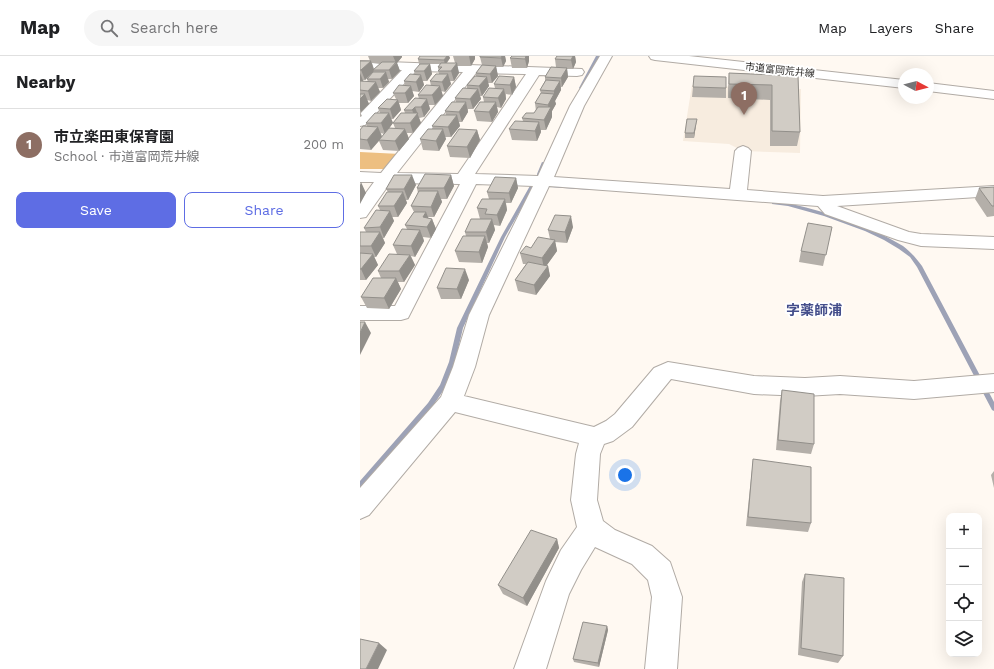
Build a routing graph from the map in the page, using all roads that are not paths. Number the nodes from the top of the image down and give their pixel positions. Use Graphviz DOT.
graph roads {
  1 [pos="606,56"];
  2 [pos="655,56"];
  3 [pos="360,65"];
  4 [pos="412,67"];
  5 [pos="472,69"];
  6 [pos="535,71"];
  7 [pos="577,72"];
  8 [pos="898,83"];
  9 [pos="934,88"];
  10 [pos="994,94"];
  11 [pos="360,122"];
  12 [pos="744,151"];
  13 [pos="360,177"];
  14 [pos="385,178"];
  15 [pos="467,178"];
  16 [pos="543,181"];
  17 [pos="994,191"];
  18 [pos="738,194"];
  19 [pos="823,201"];
  20 [pos="360,213"];
  21 [pos="994,243"];
  22 [pos="360,313"];
  23 [pos="985,384"];
  24 [pos="450,402"];
  25 [pos="594,437"];
  26 [pos="360,507"];
  27 [pos="591,529"];
  28 [pos="530,669"];
  29 [pos="660,669"];
  1 -- 16 [label="street"];
  2 -- 8 [label="street, 市道富岡荒井線"];
  3 -- 4 [label="street"];
  4 -- 5 [label="street"];
  4 -- 11 [label="street"];
  5 -- 6 [label="street"];
  5 -- 14 [label="street"];
  6 -- 7 [label="street"];
  6 -- 15 [label="street"];
  9 -- 10 [label="street"];
  12 -- 18 [label="street"];
  13 -- 14 [label="street"];
  14 -- 15 [label="street"];
  14 -- 20 [label="street"];
  15 -- 16 [label="street"];
  15 -- 22 [label="street"];
  16 -- 18 [label="street"];
  16 -- 24 [label="street"];
  17 -- 19 [label="street"];
  18 -- 19 [label="street"];
  19 -- 21 [label="street"];
  23 -- 25 [label="street"];
  24 -- 25 [label="street"];
  24 -- 26 [label="street"];
  25 -- 27 [label="street"];
  27 -- 28 [label="street"];
  27 -- 29 [label="street"];
}
